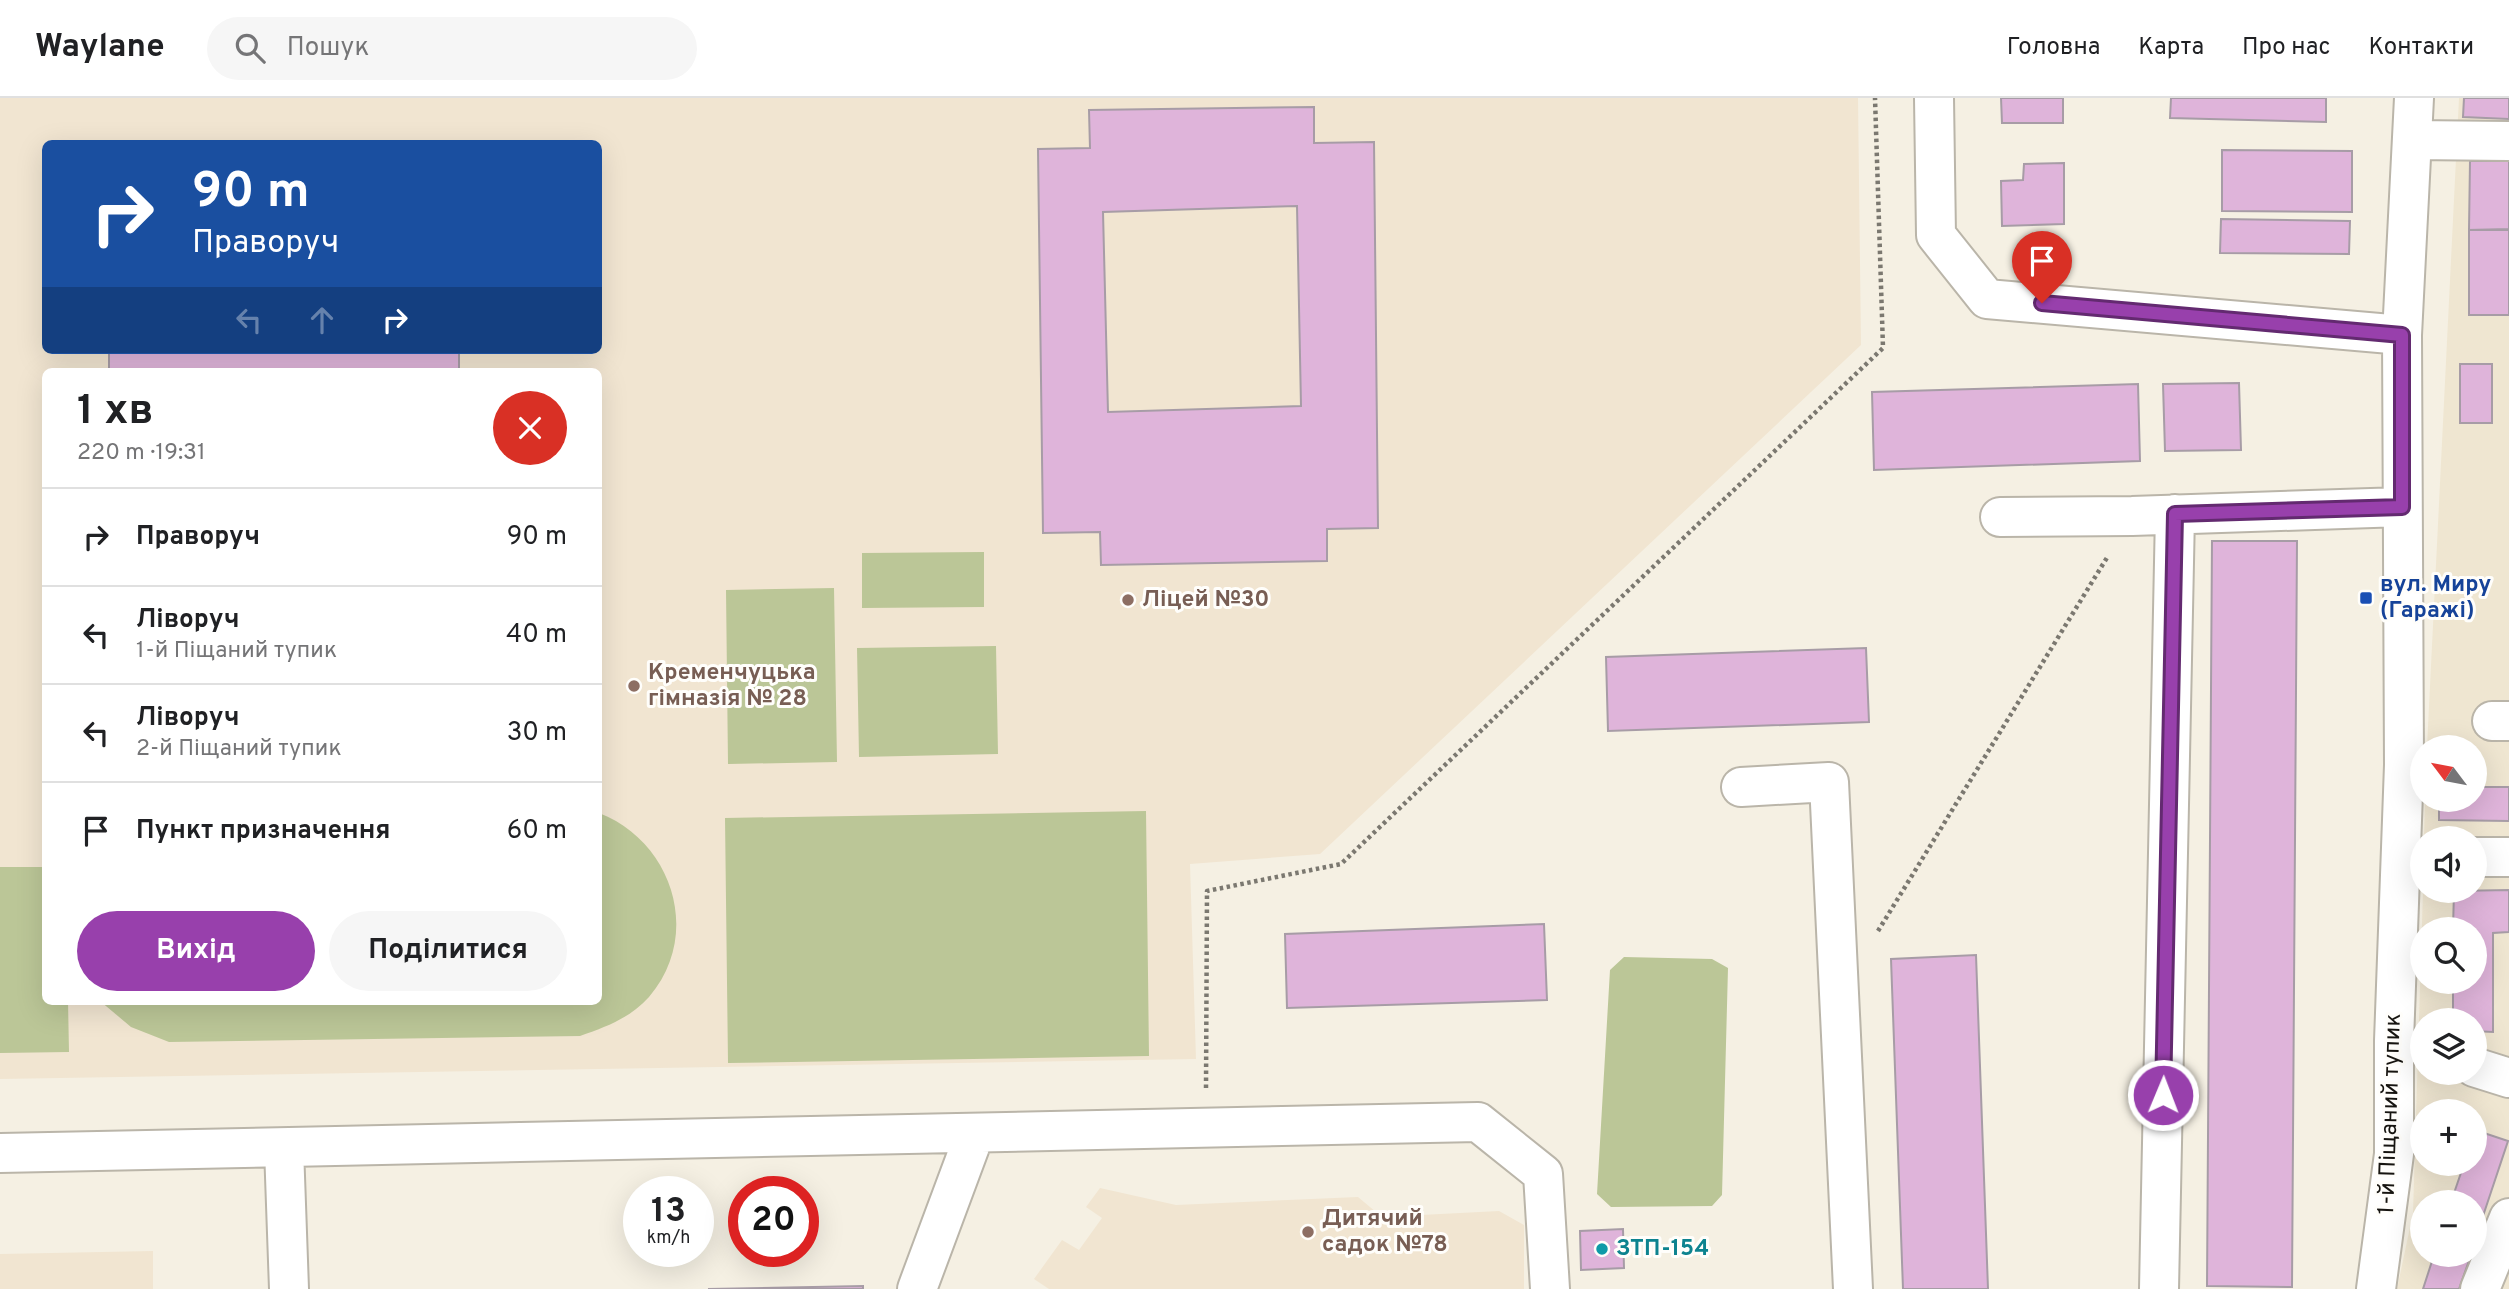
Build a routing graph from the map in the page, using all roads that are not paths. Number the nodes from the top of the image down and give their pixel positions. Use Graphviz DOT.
graph roads {
  1 [pos="1934,98"];
  2 [pos="2414,98"];
  3 [pos="2413,140"];
  4 [pos="2509,141"];
  5 [pos="2402,335"];
  6 [pos="2402,507"];
  7 [pos="2175,514"];
  8 [pos="2000,517"];
  9 [pos="1741,787"];
  10 [pos="2410,845"];
  11 [pos="2487,857"];
  12 [pos="2509,857"];
  13 [pos="2410,903"];
  14 [pos="2408,1045"];
  15 [pos="2487,1071"];
  16 [pos="2509,1078"];
  17 [pos="975,1133"];
  18 [pos="284,1148"];
  19 [pos="0,1153"];
  20 [pos="2509,1218"];
  21 [pos="289,1289"];
  22 [pos="917,1289"];
  23 [pos="1550,1289"];
  24 [pos="1853,1289"];
  25 [pos="2160,1289"];
  26 [pos="2376,1289"];
  27 [pos="2480,1289"];
  1 -- 5 [label="street"];
  2 -- 3 [label="street, 1-й Піщаний тупик"];
  3 -- 4 [label="street"];
  3 -- 5 [label="street, 1-й Піщаний тупик"];
  5 -- 6 [label="street, 1-й Піщаний тупик"];
  6 -- 7 [label="street"];
  6 -- 10 [label="street, 1-й Піщаний тупик"];
  7 -- 8 [label="street"];
  7 -- 25 [label="street"];
  9 -- 24 [label="street"];
  11 -- 12 [label="street"];
  13 -- 14 [label="street, 1-й Піщаний тупик"];
  14 -- 26 [label="street, 1-й Піщаний тупик"];
  15 -- 16 [label="street"];
  17 -- 18 [label="street"];
  17 -- 22 [label="street"];
  17 -- 23 [label="street"];
  18 -- 19 [label="street"];
  18 -- 21 [label="street"];
  20 -- 27 [label="street"];
}
